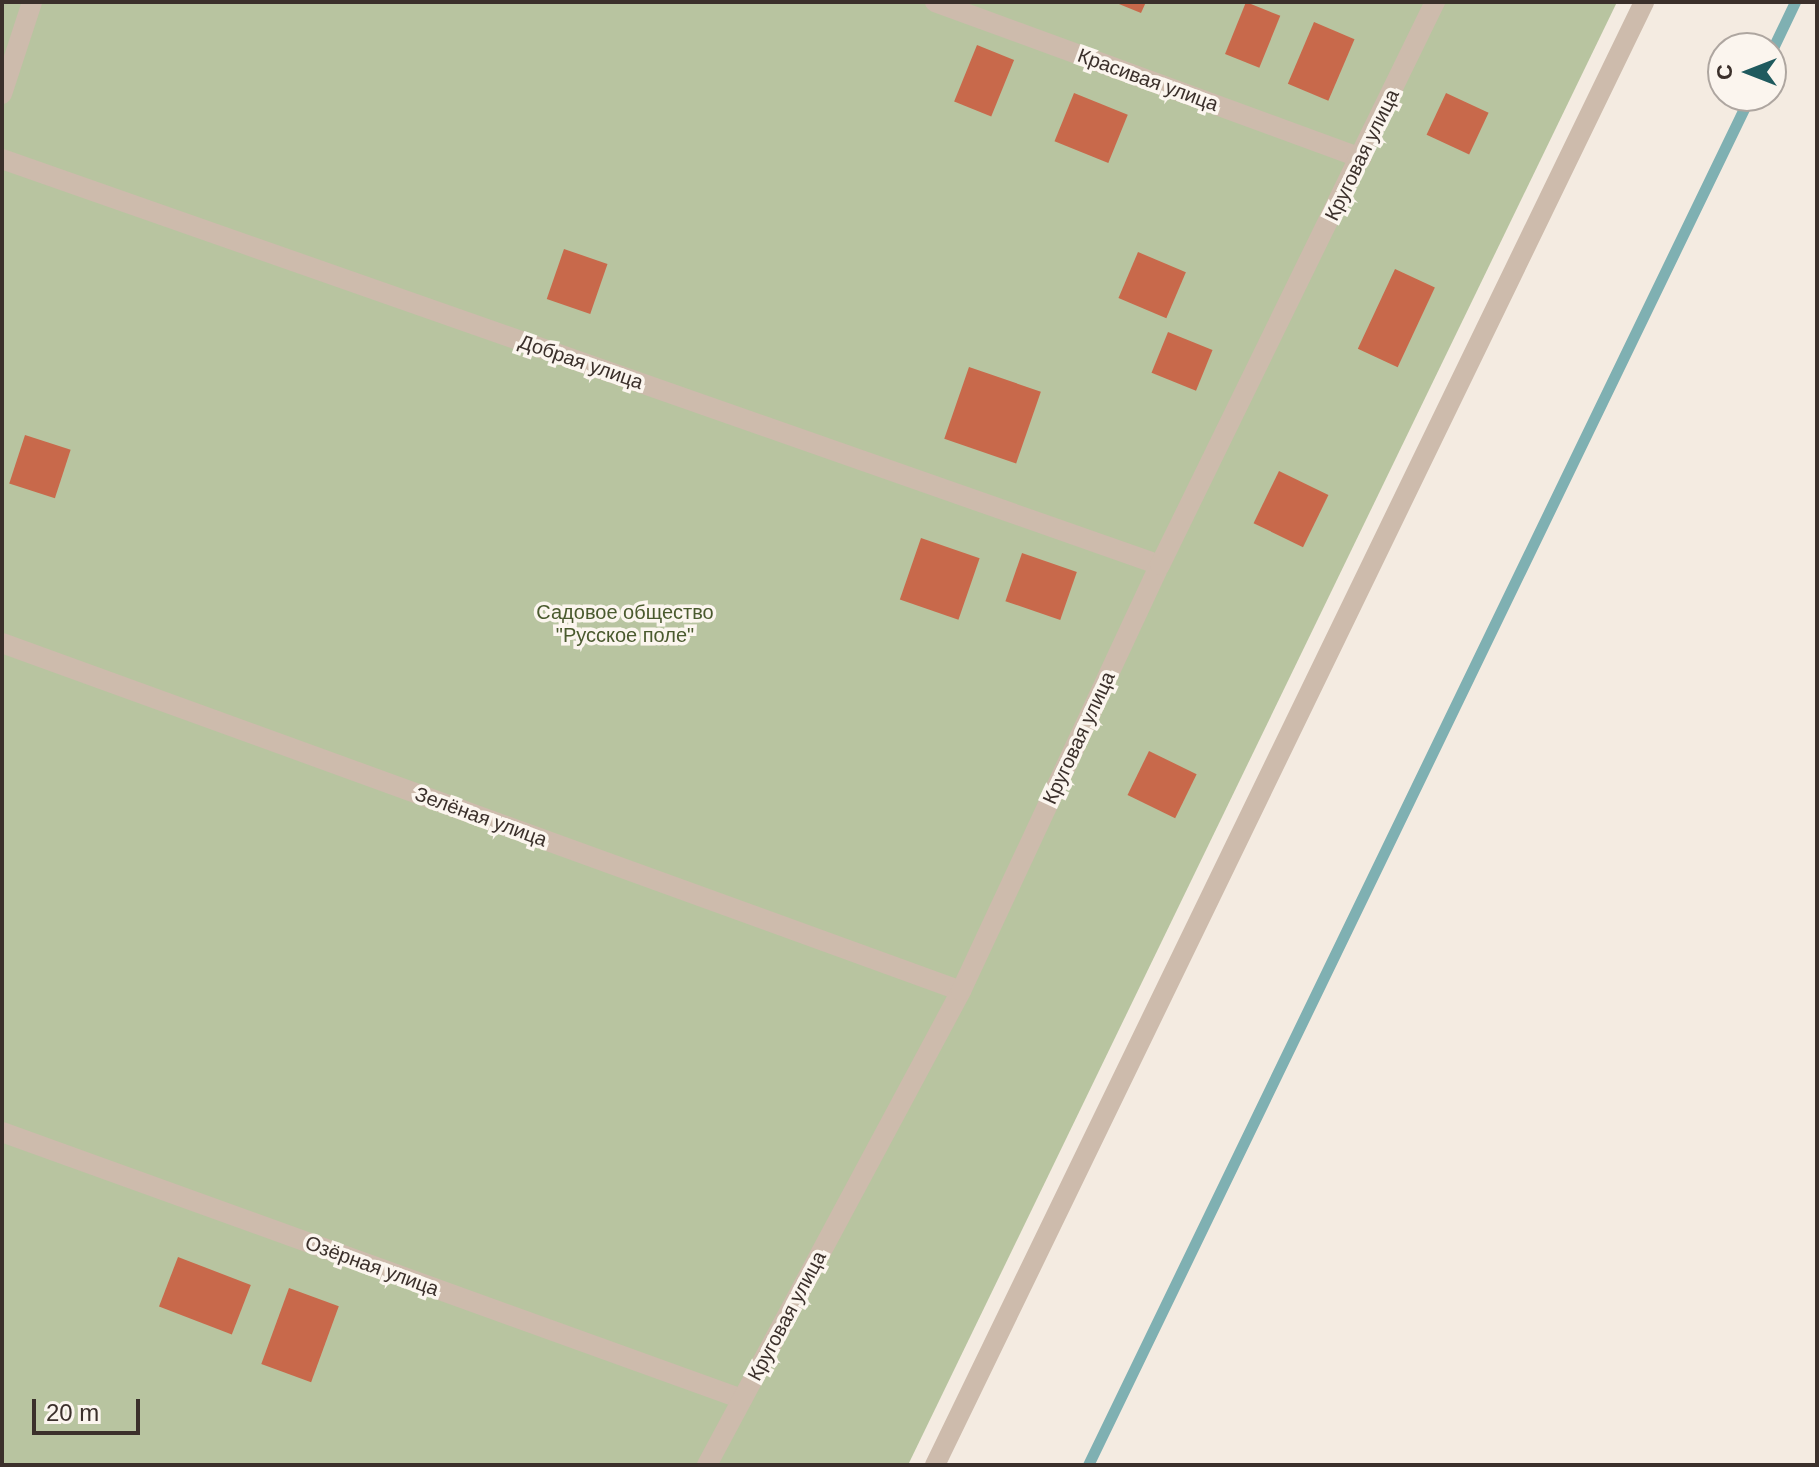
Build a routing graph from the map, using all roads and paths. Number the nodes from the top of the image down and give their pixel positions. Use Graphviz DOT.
graph roads {
  1 [pos="32,2"];
  2 [pos="935,2"];
  3 [pos="1435,2"];
  4 [pos="1644,2"];
  5 [pos="2,94"];
  6 [pos="1361,158"];
  7 [pos="2,159"];
  8 [pos="1160,565"];
  9 [pos="2,643"];
  10 [pos="961,991"];
  11 [pos="2,1132"];
  12 [pos="742,1399"];
  13 [pos="707,1465"];
  14 [pos="935,1465"];
  1 -- 5 [label="street"];
  2 -- 6 [label="street, Красивая улица"];
  3 -- 6 [label="street, Круговая улица"];
  4 -- 14 [label="street"];
  6 -- 8 [label="street, Круговая улица"];
  7 -- 8 [label="street, Добрая улица"];
  8 -- 10 [label="street, Круговая улица"];
  9 -- 10 [label="street, Зелёная улица"];
  10 -- 12 [label="street, Круговая улица"];
  11 -- 12 [label="street, Озёрная улица"];
  12 -- 13 [label="street, Круговая улица"];
}
